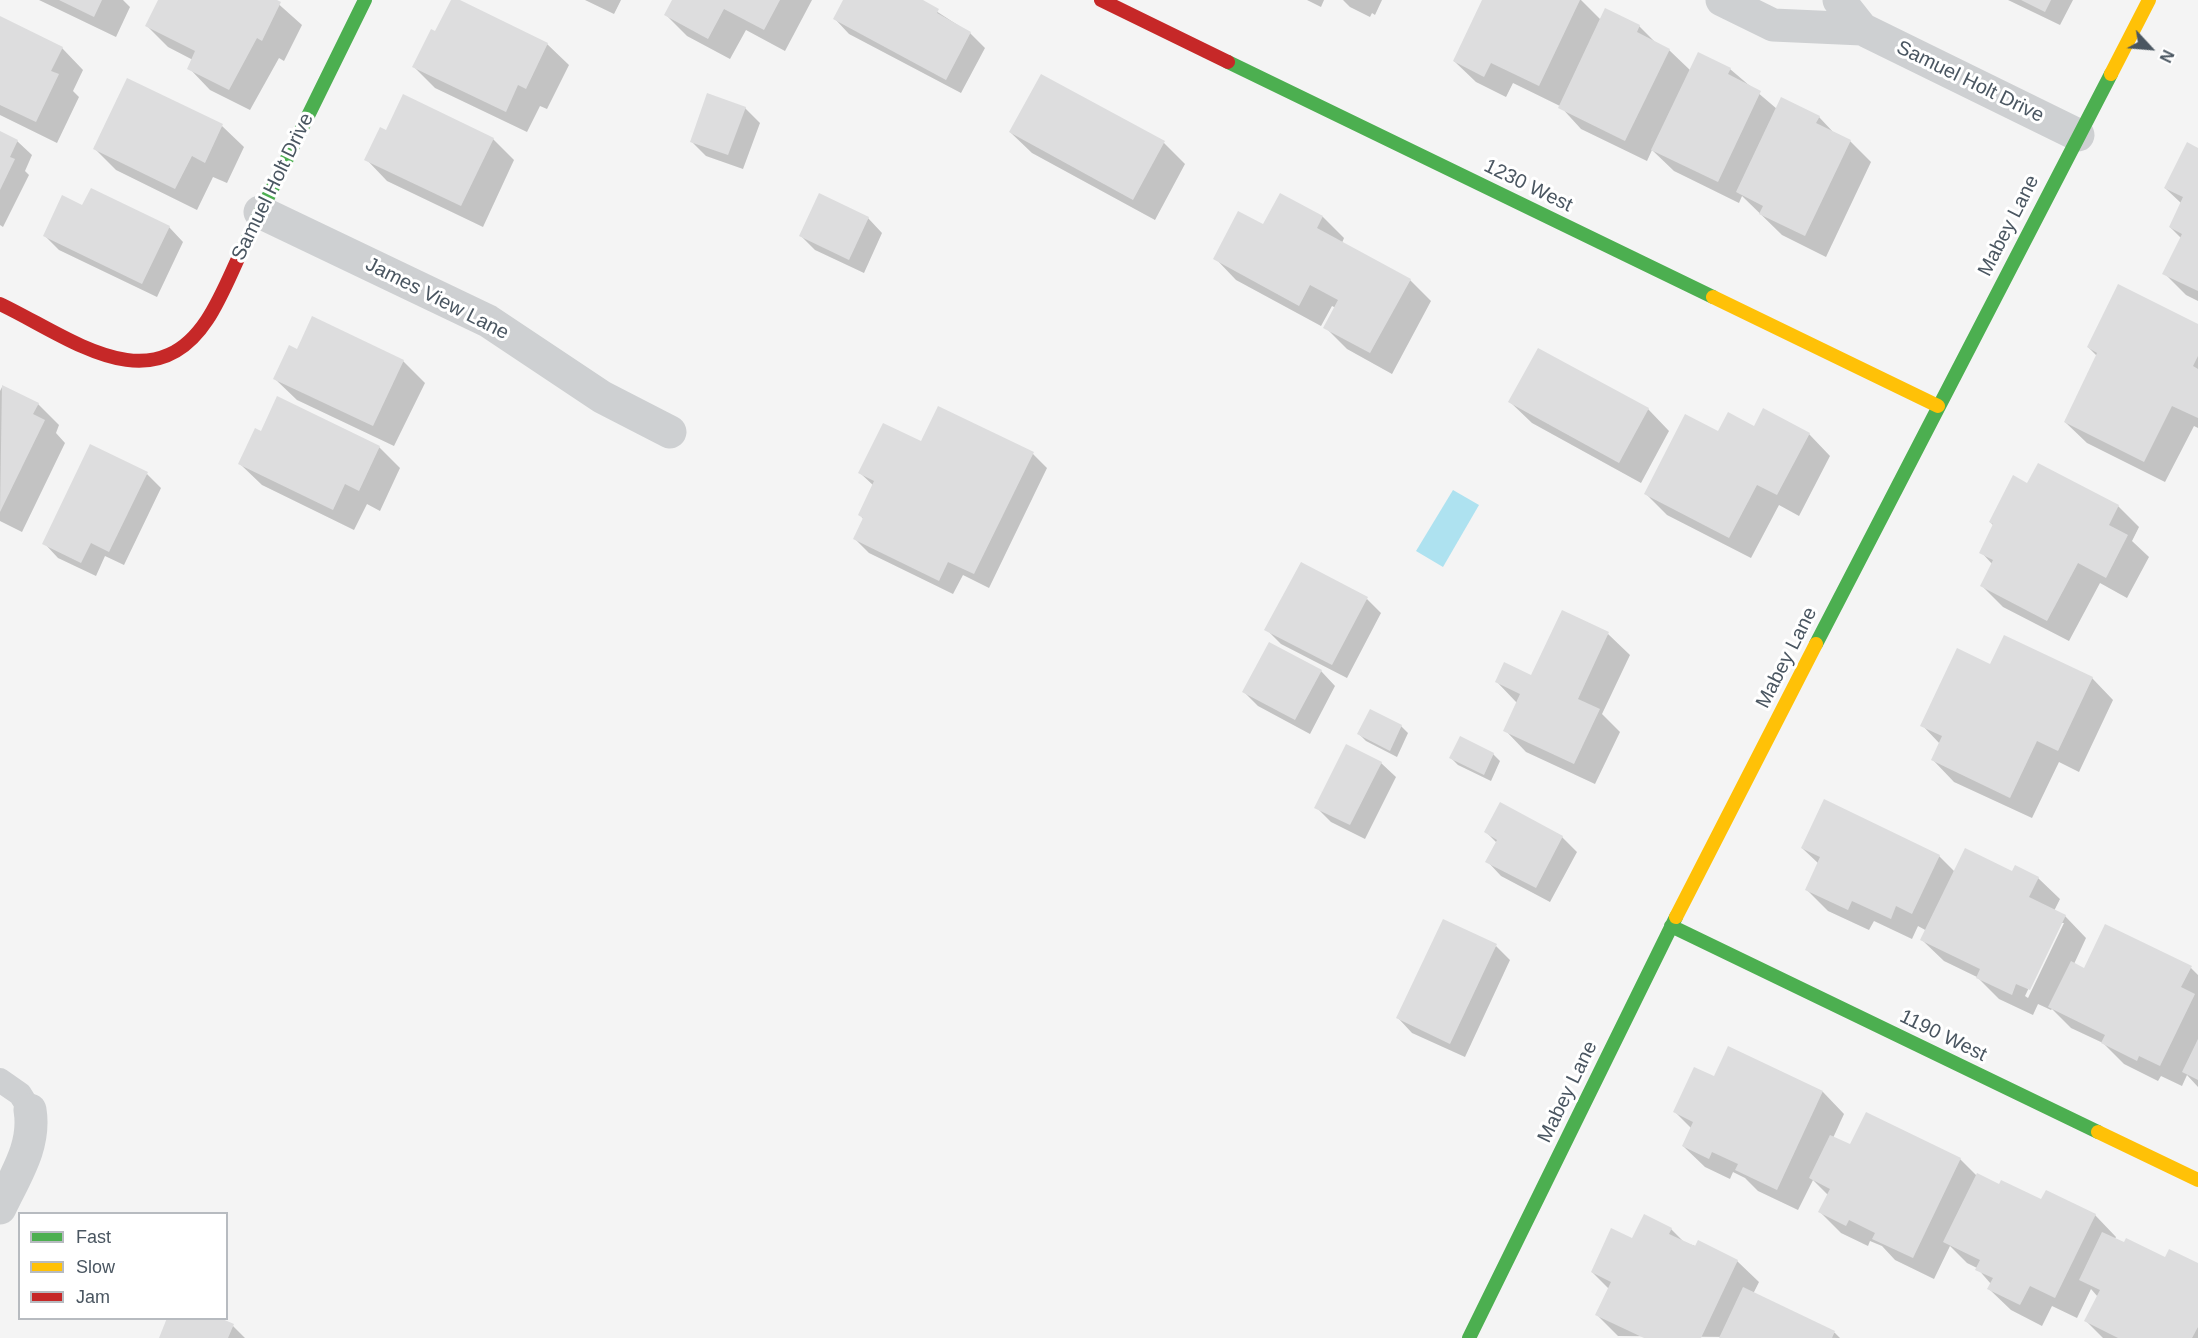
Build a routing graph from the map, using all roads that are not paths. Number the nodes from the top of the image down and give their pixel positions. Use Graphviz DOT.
graph roads {
  1 [pos="365,0"];
  2 [pos="1101,0"];
  3 [pos="1722,0"];
  4 [pos="1839,0"];
  5 [pos="2149,0"];
  6 [pos="1862,29"];
  7 [pos="2078,135"];
  8 [pos="260,212"];
  9 [pos="0,304"];
  10 [pos="1938,406"];
  11 [pos="670,432"];
  12 [pos="1671,926"];
  13 [pos="0,1080"];
  14 [pos="30,1110"];
  15 [pos="2198,1180"];
  16 [pos="0,1208"];
  17 [pos="1469,1338"];
  1 -- 8 [label="street, Samuel Holt Drive"];
  2 -- 10 [label="street, 1230 West"];
  3 -- 6 [label="street, Samuel Holt Drive"];
  4 -- 6 [label="street, Samuel Holt Drive"];
  5 -- 7 [label="street, Mabey Lane"];
  6 -- 7 [label="street, Samuel Holt Drive"];
  7 -- 10 [label="street, Mabey Lane"];
  8 -- 9 [label="street, Samuel Holt Drive"];
  8 -- 11 [label="street, James View Lane"];
  10 -- 12 [label="street, Mabey Lane"];
  12 -- 15 [label="street, 1190 West"];
  12 -- 17 [label="street, Mabey Lane"];
  13 -- 14 [label="lane"];
  14 -- 16 [label="street"];
}
